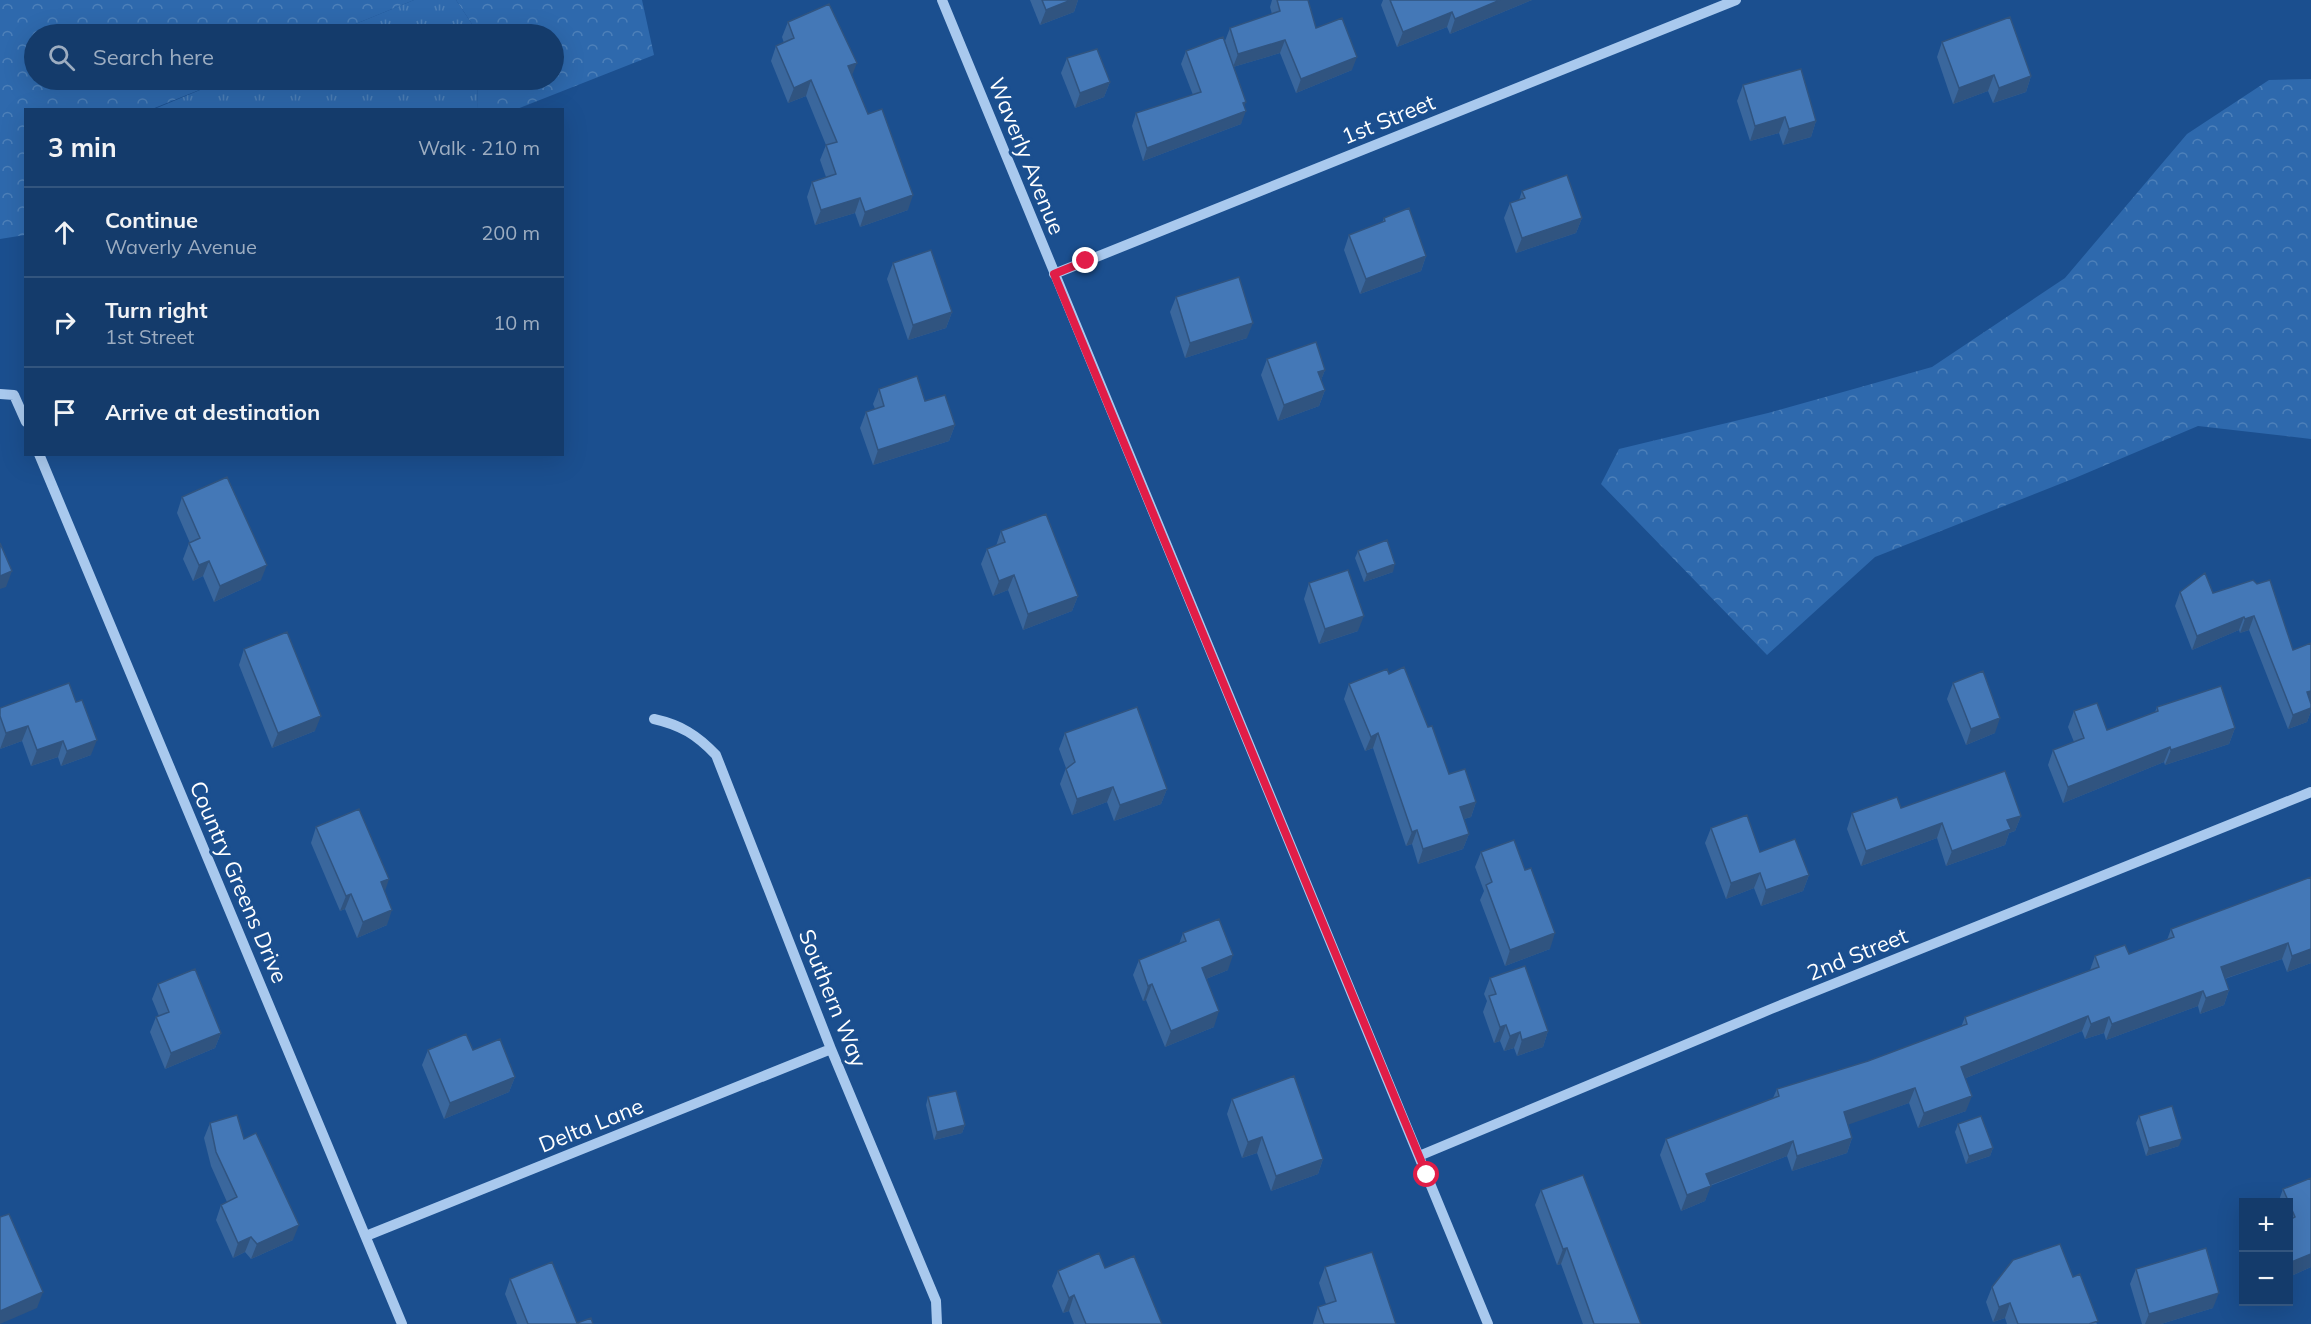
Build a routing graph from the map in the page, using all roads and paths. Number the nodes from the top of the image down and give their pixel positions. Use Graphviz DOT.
graph roads {
  1 [pos="942,0"];
  2 [pos="1736,0"];
  3 [pos="1054,274"];
  4 [pos="0,394"];
  5 [pos="24,418"];
  6 [pos="40,456"];
  7 [pos="654,719"];
  8 [pos="2311,792"];
  9 [pos="831,1049"];
  10 [pos="1419,1156"];
  11 [pos="366,1236"];
  12 [pos="402,1324"];
  13 [pos="938,1324"];
  14 [pos="1488,1324"];
  1 -- 3 [label="street, Waverly Avenue"];
  2 -- 3 [label="street, 1st Street"];
  3 -- 10 [label="street, Waverly Avenue"];
  4 -- 5 [label="street"];
  6 -- 11 [label="street, Country Greens Drive"];
  7 -- 9 [label="street, Southern Way"];
  8 -- 10 [label="street, 2nd Street"];
  9 -- 11 [label="street, Delta Lane"];
  9 -- 13 [label="street, Southern Way"];
  10 -- 14 [label="street, Waverly Avenue"];
  11 -- 12 [label="street, Country Greens Drive"];
}
